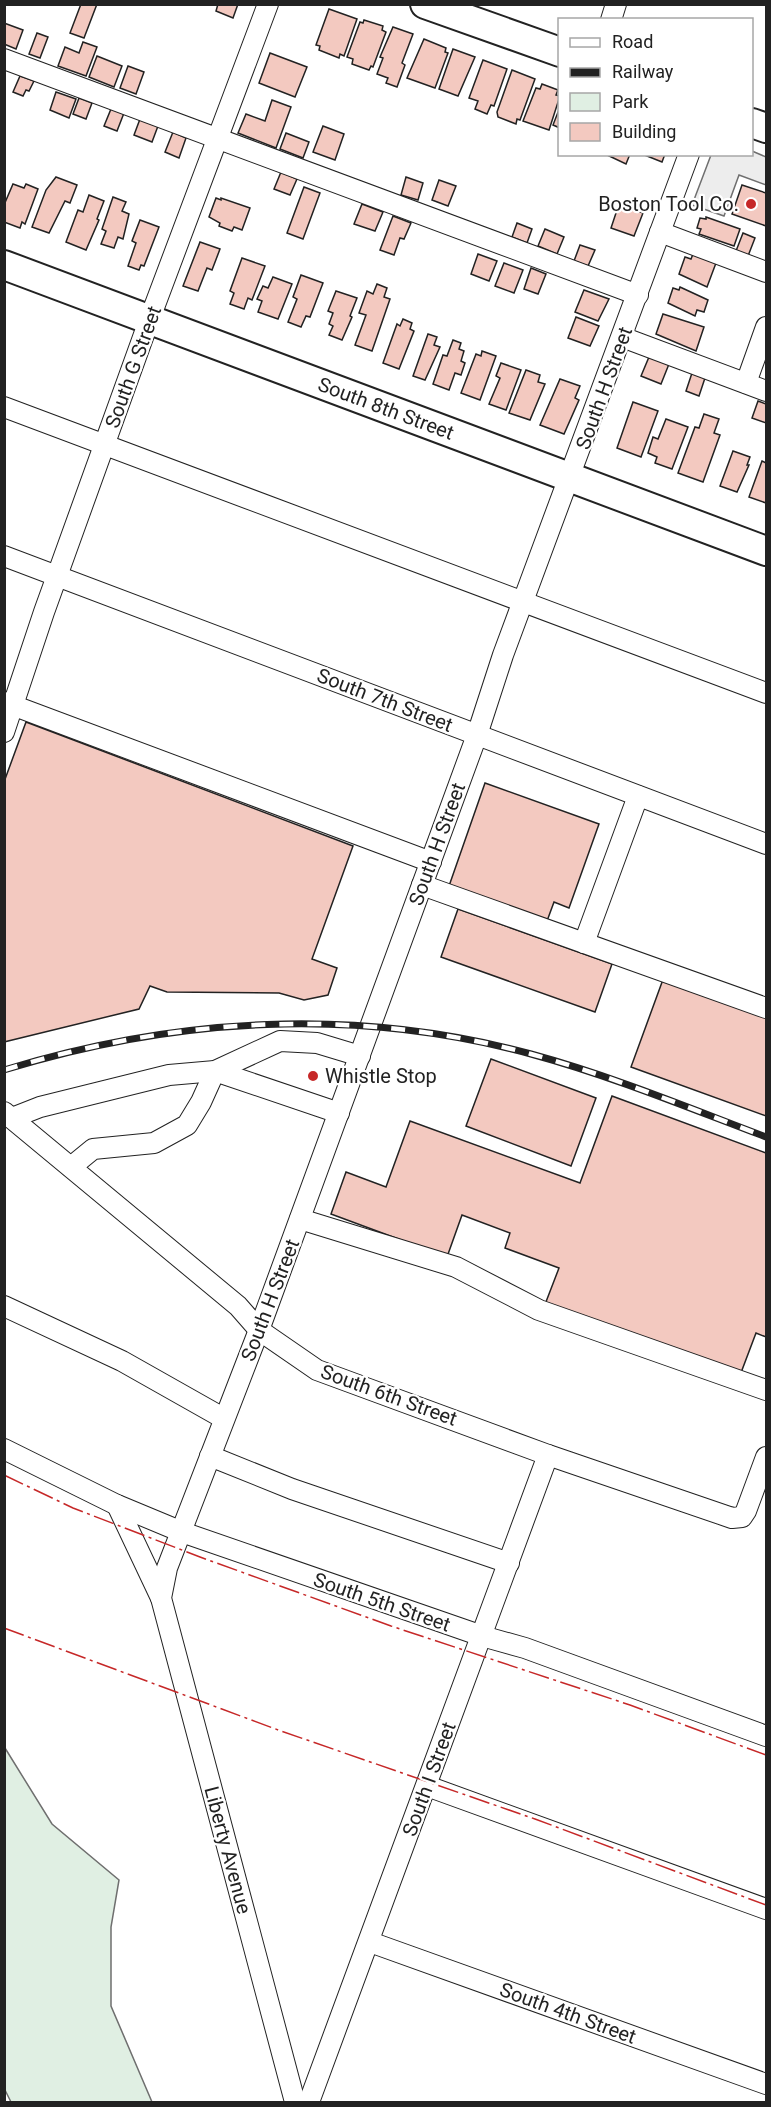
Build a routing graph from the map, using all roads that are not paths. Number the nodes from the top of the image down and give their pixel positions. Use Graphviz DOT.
graph roads {
  1 [pos="268,4"];
  2 [pos="425,4"];
  3 [pos="558,50"];
  4 [pos="4,59"];
  5 [pos="218,139"];
  6 [pos="688,156"];
  7 [pos="660,232"];
  8 [pos="4,265"];
  9 [pos="766,272"];
  10 [pos="638,295"];
  11 [pos="150,318"];
  12 [pos="766,327"];
  13 [pos="622,337"];
  14 [pos="746,383"];
  15 [pos="766,391"];
  16 [pos="4,407"];
  17 [pos="105,445"];
  18 [pos="570,479"];
  19 [pos="766,551"];
  20 [pos="4,556"];
  21 [pos="59,577"];
  22 [pos="523,604"];
  23 [pos="766,693"];
  24 [pos="9,704"];
  25 [pos="4,732"];
  26 [pos="477,735"];
  27 [pos="638,796"];
  28 [pos="766,844"];
  29 [pos="431,861"];
  30 [pos="422,885"];
  31 [pos="584,943"];
  32 [pos="766,1008"];
  33 [pos="360,1056"];
  34 [pos="215,1071"];
  35 [pos="339,1113"];
  36 [pos="8,1115"];
  37 [pos="71,1167"];
  38 [pos="300,1219"];
  39 [pos="4,1306"];
  40 [pos="259,1330"];
  41 [pos="766,1390"];
  42 [pos="223,1418"];
  43 [pos="4,1449"];
  44 [pos="548,1455"];
  45 [pos="210,1456"];
  46 [pos="766,1457"];
  47 [pos="117,1505"];
  48 [pos="182,1532"];
  49 [pos="508,1563"];
  50 [pos="161,1598"];
  51 [pos="482,1636"];
  52 [pos="766,1736"];
  53 [pos="427,1786"];
  54 [pos="766,1909"];
  55 [pos="370,1942"];
  56 [pos="766,2084"];
  57 [pos="294,2103"];
  58 [pos="309,2103"];
  1 -- 5 [label="street, South G Street"];
  2 -- 3 [label="highway"];
  4 -- 5 [label="street"];
  5 -- 10 [label="street"];
  5 -- 11 [label="street, South G Street"];
  6 -- 7 [label="street, South H Street"];
  7 -- 9 [label="street"];
  7 -- 10 [label="street, South H Street"];
  8 -- 11 [label="highway, South 8th Street"];
  10 -- 13 [label="street, South H Street"];
  11 -- 17 [label="street, South G Street"];
  11 -- 18 [label="highway, South 8th Street"];
  12 -- 14 [label="street"];
  13 -- 14 [label="street"];
  13 -- 18 [label="street, South H Street"];
  14 -- 15 [label="street"];
  16 -- 17 [label="street"];
  17 -- 21 [label="street, South G Street"];
  17 -- 22 [label="street"];
  18 -- 19 [label="highway, South 8th Street"];
  18 -- 22 [label="street, South H Street"];
  20 -- 21 [label="street, South 7th Street"];
  21 -- 24 [label="street, South G Street"];
  21 -- 26 [label="street, South 7th Street"];
  22 -- 23 [label="street"];
  22 -- 26 [label="street, South H Street"];
  24 -- 25 [label="street, South G Street"];
  24 -- 29 [label="street"];
  26 -- 27 [label="street, South 7th Street"];
  26 -- 29 [label="street, South H Street"];
  27 -- 28 [label="street, South 7th Street"];
  27 -- 31 [label="street"];
  29 -- 30 [label="street, South H Street"];
  30 -- 31 [label="street"];
  30 -- 33 [label="street, South H Street"];
  31 -- 32 [label="street"];
  33 -- 34 [label="street"];
  33 -- 35 [label="street, South H Street"];
  34 -- 35 [label="street"];
  34 -- 36 [label="street"];
  34 -- 37 [label="street"];
  35 -- 38 [label="street, South H Street"];
  36 -- 37 [label="street, South 6th Street"];
  37 -- 40 [label="street, South 6th Street"];
  38 -- 40 [label="street, South H Street"];
  38 -- 41 [label="street"];
  39 -- 42 [label="street"];
  40 -- 42 [label="street, South H Street"];
  40 -- 44 [label="street, South 6th Street"];
  42 -- 45 [label="street, South H Street"];
  43 -- 47 [label="street, South 5th Street"];
  44 -- 46 [label="street, South 6th Street"];
  44 -- 49 [label="street, South I Street"];
  45 -- 48 [label="street, South H Street"];
  45 -- 49 [label="street"];
  47 -- 48 [label="street, South 5th Street"];
  47 -- 50 [label="street, Liberty Avenue"];
  48 -- 50 [label="street, Liberty Avenue"];
  48 -- 51 [label="street, South 5th Street"];
  49 -- 51 [label="street, South I Street"];
  50 -- 57 [label="street, Liberty Avenue"];
  51 -- 52 [label="street, South 5th Street"];
  51 -- 53 [label="street, South I Street"];
  53 -- 54 [label="street"];
  53 -- 55 [label="street, South I Street"];
  55 -- 56 [label="street, South 4th Street"];
  55 -- 58 [label="street, South I Street"];
}
